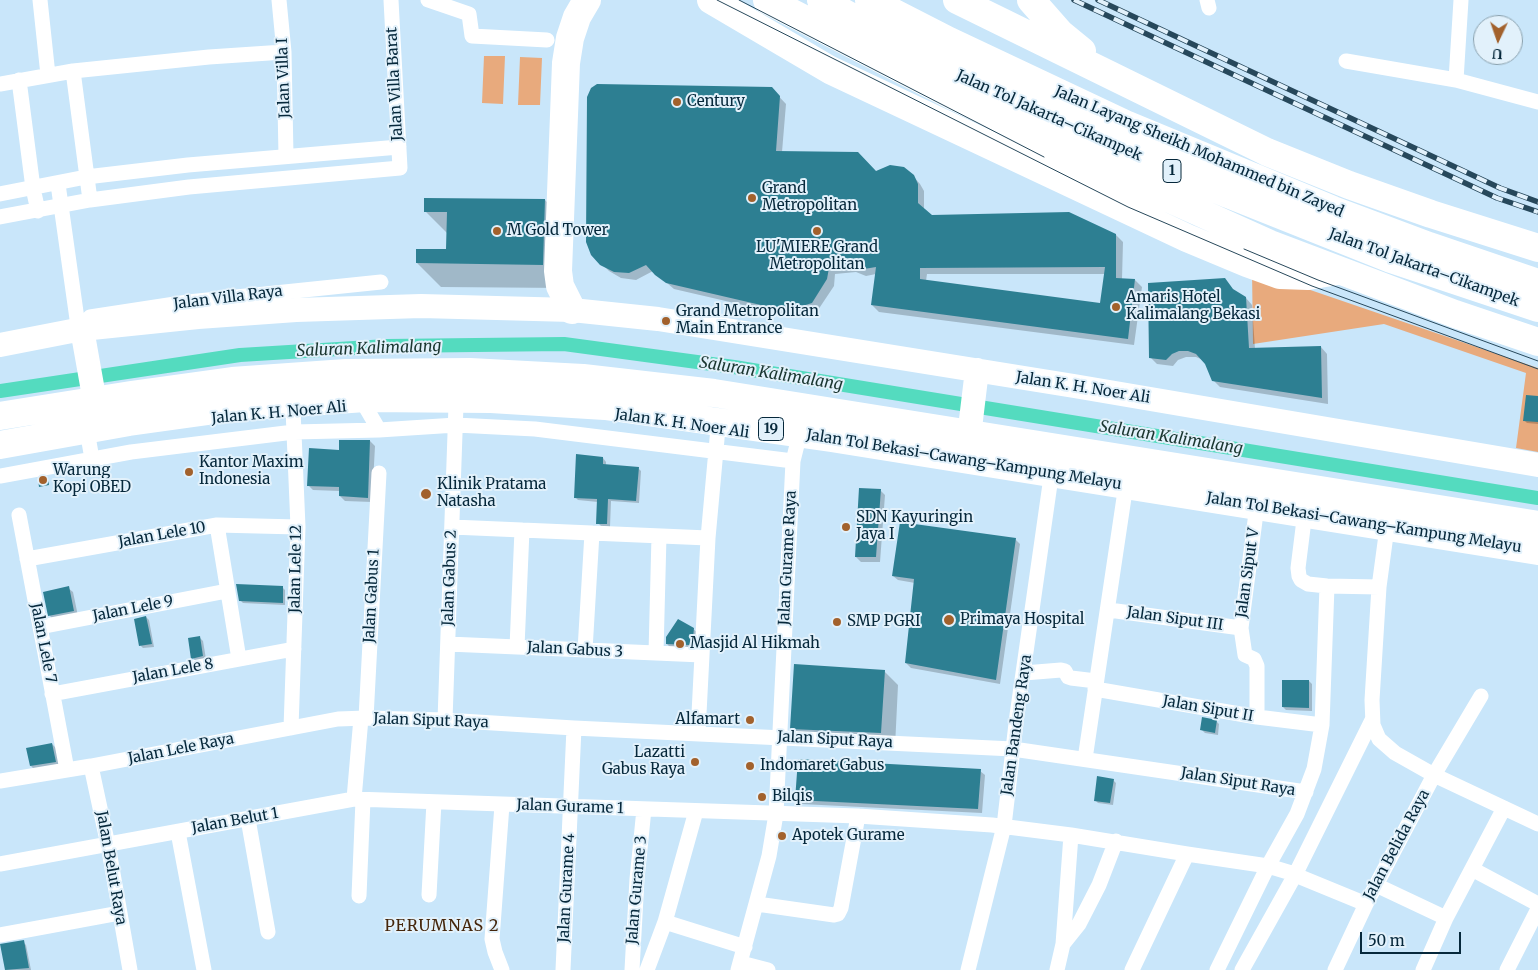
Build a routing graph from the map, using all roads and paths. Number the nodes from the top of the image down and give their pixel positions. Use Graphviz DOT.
graph roads {
  1 [pos="40,0"];
  2 [pos="279,0"];
  3 [pos="391,0"];
  4 [pos="428,0"];
  5 [pos="587,0"];
  6 [pos="712,0"];
  7 [pos="768,0"];
  8 [pos="821,0"];
  9 [pos="869,0"];
  10 [pos="903,0"];
  11 [pos="957,0"];
  12 [pos="1031,0"];
  13 [pos="1461,0"];
  14 [pos="547,40"];
  15 [pos="284,52"];
  16 [pos="1346,61"];
  17 [pos="73,71"];
  18 [pos="48,75"];
  19 [pos="19,80"];
  20 [pos="1456,80"];
  21 [pos="0,84"];
  22 [pos="1538,102"];
  23 [pos="1175,108"];
  24 [pos="399,147"];
  25 [pos="286,156"];
  26 [pos="86,177"];
  27 [pos="58,184"];
  28 [pos="33,188"];
  29 [pos="0,194"];
  30 [pos="90,200"];
  31 [pos="61,206"];
  32 [pos="38,210"];
  33 [pos="0,217"];
  34 [pos="1538,248"];
  35 [pos="1538,265"];
  36 [pos="1338,271"];
  37 [pos="381,282"];
  38 [pos="1538,283"];
  39 [pos="1538,308"];
  40 [pos="572,310"];
  41 [pos="0,333"];
  42 [pos="82,333"];
  43 [pos="1538,342"];
  44 [pos="0,345"];
  45 [pos="973,376"];
  46 [pos="365,406"];
  47 [pos="456,415"];
  48 [pos="0,416"];
  49 [pos="293,421"];
  50 [pos="379,430"];
  51 [pos="718,439"];
  52 [pos="129,441"];
  53 [pos="93,443"];
  54 [pos="796,451"];
  55 [pos="5,459"];
  56 [pos="1538,465"];
  57 [pos="961,466"];
  58 [pos="379,473"];
  59 [pos="1051,477"];
  60 [pos="1126,491"];
  61 [pos="1256,513"];
  62 [pos="19,515"];
  63 [pos="1304,520"];
  64 [pos="217,525"];
  65 [pos="1538,526"];
  66 [pos="298,527"];
  67 [pos="452,527"];
  68 [pos="522,530"];
  69 [pos="592,533"];
  70 [pos="1386,535"];
  71 [pos="659,536"];
  72 [pos="708,538"];
  73 [pos="1538,551"];
  74 [pos="27,559"];
  75 [pos="1538,561"];
  76 [pos="1330,587"];
  77 [pos="1373,587"];
  78 [pos="227,591"];
  79 [pos="1109,610"];
  80 [pos="40,627"];
  81 [pos="1241,628"];
  82 [pos="448,644"];
  83 [pos="517,647"];
  84 [pos="294,649"];
  85 [pos="585,650"];
  86 [pos="656,653"];
  87 [pos="702,656"];
  88 [pos="239,659"];
  89 [pos="1024,673"];
  90 [pos="1095,685"];
  91 [pos="52,694"];
  92 [pos="1481,696"];
  93 [pos="1257,717"];
  94 [pos="364,718"];
  95 [pos="445,720"];
  96 [pos="1372,720"];
  97 [pos="1322,725"];
  98 [pos="291,728"];
  99 [pos="574,728"];
  100 [pos="698,733"];
  101 [pos="779,737"];
  102 [pos="1013,749"];
  103 [pos="1085,759"];
  104 [pos="91,766"];
  105 [pos="67,770"];
  106 [pos="1434,775"];
  107 [pos="0,781"];
  108 [pos="1306,792"];
  109 [pos="358,799"];
  110 [pos="434,802"];
  111 [pos="502,805"];
  112 [pos="571,807"];
  113 [pos="1504,808"];
  114 [pos="644,810"];
  115 [pos="696,811"];
  116 [pos="776,814"];
  117 [pos="858,816"];
  118 [pos="248,819"];
  119 [pos="1538,824"];
  120 [pos="1004,826"];
  121 [pos="178,832"];
  122 [pos="1072,834"];
  123 [pos="1116,841"];
  124 [pos="108,845"];
  125 [pos="1187,854"];
  126 [pos="0,864"];
  127 [pos="1472,869"];
  128 [pos="1283,870"];
  129 [pos="1376,885"];
  130 [pos="429,895"];
  131 [pos="359,896"];
  132 [pos="757,904"];
  133 [pos="1366,904"];
  134 [pos="1538,904"];
  135 [pos="1538,909"];
  136 [pos="119,913"];
  137 [pos="1446,918"];
  138 [pos="665,922"];
  139 [pos="268,932"];
  140 [pos="0,935"];
  141 [pos="1064,944"];
  142 [pos="745,947"];
  143 [pos="739,966"];
  144 [pos="130,970"];
  145 [pos="204,970"];
  146 [pos="502,970"];
  147 [pos="564,970"];
  148 [pos="632,970"];
  149 [pos="647,970"];
  150 [pos="768,970"];
  151 [pos="969,970"];
  152 [pos="1057,970"];
  153 [pos="1132,970"];
  154 [pos="1217,970"];
  155 [pos="1242,970"];
  156 [pos="1336,970"];
  157 [pos="1423,970"];
  158 [pos="1507,970"];
  1 -- 18 [label="street"];
  2 -- 15 [label="street, Jalan Villa I"];
  3 -- 24 [label="street, Jalan Villa Barat"];
  4 -- 14 [label="street"];
  5 -- 40 [label="highway"];
  6 -- 36 [label="highway"];
  7 -- 36 [label="highway"];
  8 -- 39 [label="highway, Jalan Tol Jakarta–Cikampek / 1"];
  9 -- 38 [label="highway, Jalan Layang Sheikh Mohammed bin Zayed / 1"];
  10 -- 35 [label="highway, Jalan Layang Sheikh Mohammed bin Zayed"];
  11 -- 23 [label="highway"];
  12 -- 23 [label="highway"];
  13 -- 20 [label="street"];
  15 -- 17 [label="street"];
  15 -- 25 [label="street, Jalan Villa I"];
  16 -- 20 [label="street"];
  17 -- 18 [label="street"];
  17 -- 26 [label="street"];
  18 -- 19 [label="street"];
  19 -- 21 [label="street"];
  19 -- 28 [label="street"];
  20 -- 22 [label="street"];
  23 -- 34 [label="highway"];
  24 -- 25 [label="street"];
  24 -- 30 [label="street, Jalan Villa Barat"];
  25 -- 26 [label="street"];
  26 -- 27 [label="street"];
  26 -- 30 [label="street"];
  27 -- 28 [label="street"];
  27 -- 31 [label="street"];
  28 -- 29 [label="street"];
  28 -- 32 [label="street"];
  30 -- 31 [label="street"];
  31 -- 32 [label="street"];
  31 -- 42 [label="street"];
  32 -- 33 [label="street"];
  36 -- 43 [label="highway"];
  37 -- 42 [label="street, Jalan Villa Raya"];
  40 -- 42 [label="main road, Jalan K. H. Noer Ali"];
  40 -- 45 [label="main road, Jalan K. H. Noer Ali"];
  41 -- 42 [label="street, Jalan Villa Raya"];
  42 -- 44 [label="main road, Jalan K. H. Noer Ali"];
  42 -- 53 [label="main road"];
  45 -- 56 [label="main road, Jalan K. H. Noer Ali"];
  45 -- 57 [label="main road"];
  46 -- 47 [label="main road, Jalan K. H. Noer Ali"];
  46 -- 49 [label="main road, Jalan K. H. Noer Ali"];
  46 -- 50 [label="street"];
  47 -- 50 [label="street"];
  47 -- 51 [label="main road, Jalan K. H. Noer Ali"];
  47 -- 67 [label="street, Jalan Gabus 2"];
  48 -- 65 [label="highway, Jalan Tol Bekasi–Cawang–Kampung Melayu / 19"];
  49 -- 50 [label="street"];
  49 -- 52 [label="main road, Jalan K. H. Noer Ali"];
  49 -- 52 [label="street"];
  49 -- 66 [label="street, Jalan Lele 12"];
  51 -- 54 [label="main road, Jalan K. H. Noer Ali"];
  51 -- 72 [label="street"];
  52 -- 53 [label="main road, Jalan K. H. Noer Ali"];
  53 -- 55 [label="main road, Jalan K. H. Noer Ali"];
  54 -- 57 [label="main road, Jalan K. H. Noer Ali"];
  54 -- 101 [label="street, Jalan Gurame Raya"];
  55 -- 73 [label="highway, Jalan Tol Bekasi–Cawang–Kampung Melayu / 19"];
  57 -- 59 [label="main road, Jalan K. H. Noer Ali"];
  58 -- 94 [label="street, Jalan Gabus 1"];
  59 -- 60 [label="main road, Jalan K. H. Noer Ali"];
  59 -- 89 [label="street, Jalan Bandeng Raya"];
  60 -- 61 [label="main road, Jalan K. H. Noer Ali"];
  60 -- 79 [label="street"];
  61 -- 63 [label="main road, Jalan K. H. Noer Ali"];
  61 -- 81 [label="street, Jalan Siput V"];
  62 -- 74 [label="street, Jalan Lele 7"];
  63 -- 70 [label="main road, Jalan K. H. Noer Ali"];
  63 -- 76 [label="street"];
  64 -- 66 [label="street, Jalan Lele 10"];
  64 -- 74 [label="street, Jalan Lele 10"];
  64 -- 78 [label="street"];
  66 -- 84 [label="street, Jalan Lele 12"];
  67 -- 68 [label="street"];
  67 -- 82 [label="street, Jalan Gabus 2"];
  68 -- 69 [label="street"];
  68 -- 83 [label="street"];
  69 -- 71 [label="street"];
  69 -- 85 [label="street"];
  70 -- 75 [label="main road, Jalan K. H. Noer Ali"];
  70 -- 77 [label="street"];
  71 -- 72 [label="street"];
  71 -- 86 [label="street"];
  72 -- 87 [label="street"];
  74 -- 80 [label="street, Jalan Lele 7"];
  76 -- 77 [label="street"];
  76 -- 97 [label="street"];
  77 -- 96 [label="street"];
  78 -- 80 [label="street, Jalan Lele 9"];
  78 -- 88 [label="street"];
  79 -- 81 [label="street, Jalan Siput III"];
  79 -- 90 [label="street"];
  80 -- 91 [label="street, Jalan Lele 7"];
  81 -- 93 [label="street, Jalan Siput V"];
  82 -- 83 [label="street, Jalan Gabus 3"];
  82 -- 95 [label="street, Jalan Gabus 2"];
  83 -- 85 [label="street, Jalan Gabus 3"];
  84 -- 88 [label="street, Jalan Lele 8"];
  84 -- 98 [label="street, Jalan Lele 12"];
  85 -- 86 [label="street, Jalan Gabus 3"];
  86 -- 87 [label="street, Jalan Gabus 3"];
  87 -- 100 [label="street"];
  88 -- 91 [label="street, Jalan Lele 8"];
  89 -- 90 [label="street, Jalan Siput II"];
  89 -- 102 [label="street, Jalan Bandeng Raya"];
  90 -- 93 [label="street, Jalan Siput II"];
  90 -- 103 [label="street"];
  91 -- 105 [label="street, Jalan Lele 7"];
  92 -- 106 [label="street, Jalan Belida Raya"];
  93 -- 97 [label="street, Jalan Siput II"];
  94 -- 95 [label="street, Jalan Siput Raya"];
  94 -- 98 [label="street, Jalan Lele Raya"];
  94 -- 109 [label="street, Jalan Gabus 1"];
  95 -- 99 [label="street, Jalan Siput Raya"];
  96 -- 106 [label="street"];
  96 -- 128 [label="street"];
  97 -- 108 [label="street"];
  98 -- 104 [label="street, Jalan Lele Raya"];
  99 -- 100 [label="street, Jalan Siput Raya"];
  99 -- 112 [label="street, Jalan Gurame 4"];
  100 -- 101 [label="street, Jalan Siput Raya"];
  101 -- 102 [label="street, Jalan Siput Raya"];
  101 -- 116 [label="street, Jalan Gurame Raya"];
  102 -- 103 [label="street, Jalan Siput Raya"];
  102 -- 120 [label="street, Jalan Bandeng Raya"];
  103 -- 108 [label="street, Jalan Siput Raya"];
  104 -- 105 [label="street, Jalan Lele Raya"];
  104 -- 124 [label="street, Jalan Belut Raya"];
  105 -- 107 [label="street, Jalan Lele Raya"];
  106 -- 113 [label="street"];
  106 -- 129 [label="street, Jalan Belida Raya"];
  108 -- 128 [label="street"];
  109 -- 110 [label="street, Jalan Gurame 1"];
  109 -- 118 [label="street, Jalan Belut 1"];
  109 -- 131 [label="street, Jalan Gabus 1"];
  110 -- 111 [label="street, Jalan Gurame 1"];
  110 -- 130 [label="street"];
  111 -- 112 [label="street, Jalan Gurame 1"];
  111 -- 146 [label="street"];
  112 -- 114 [label="street, Jalan Gurame 1"];
  112 -- 147 [label="street, Jalan Gurame 4"];
  113 -- 119 [label="street"];
  113 -- 127 [label="street"];
  114 -- 115 [label="street, Jalan Gurame 1"];
  114 -- 148 [label="street, Jalan Gurame 3"];
  115 -- 116 [label="street, Jalan Gurame 1"];
  115 -- 138 [label="street"];
  116 -- 117 [label="street, Jalan Gurame 1"];
  116 -- 132 [label="street, Jalan Gurame Raya"];
  117 -- 120 [label="street, Jalan Gurame 1"];
  117 -- 132 [label="street"];
  118 -- 121 [label="street, Jalan Belut 1"];
  118 -- 139 [label="street"];
  120 -- 122 [label="street, Jalan Gurame 1"];
  120 -- 151 [label="street, Jalan Bandeng Raya"];
  121 -- 124 [label="street, Jalan Belut 1"];
  121 -- 145 [label="street"];
  122 -- 123 [label="street, Jalan Gurame 1"];
  122 -- 141 [label="street"];
  123 -- 125 [label="street, Jalan Gurame 1"];
  123 -- 141 [label="street"];
  124 -- 126 [label="street, Jalan Belut 1"];
  124 -- 136 [label="street, Jalan Belut Raya"];
  125 -- 128 [label="street, Jalan Gurame 1"];
  125 -- 153 [label="street"];
  127 -- 134 [label="street"];
  127 -- 137 [label="street"];
  128 -- 133 [label="street, Jalan Gurame 1"];
  128 -- 154 [label="street"];
  128 -- 155 [label="street"];
  129 -- 133 [label="street, Jalan Belida Raya"];
  129 -- 137 [label="street"];
  132 -- 142 [label="street, Jalan Gurame Raya"];
  133 -- 156 [label="street, Jalan Belida Raya"];
  135 -- 158 [label="street"];
  136 -- 140 [label="street"];
  136 -- 144 [label="street, Jalan Belut Raya"];
  137 -- 157 [label="street"];
  138 -- 142 [label="street"];
  138 -- 149 [label="street"];
  141 -- 152 [label="street"];
  142 -- 143 [label="street, Jalan Gurame Raya"];
  143 -- 150 [label="street"];
}
